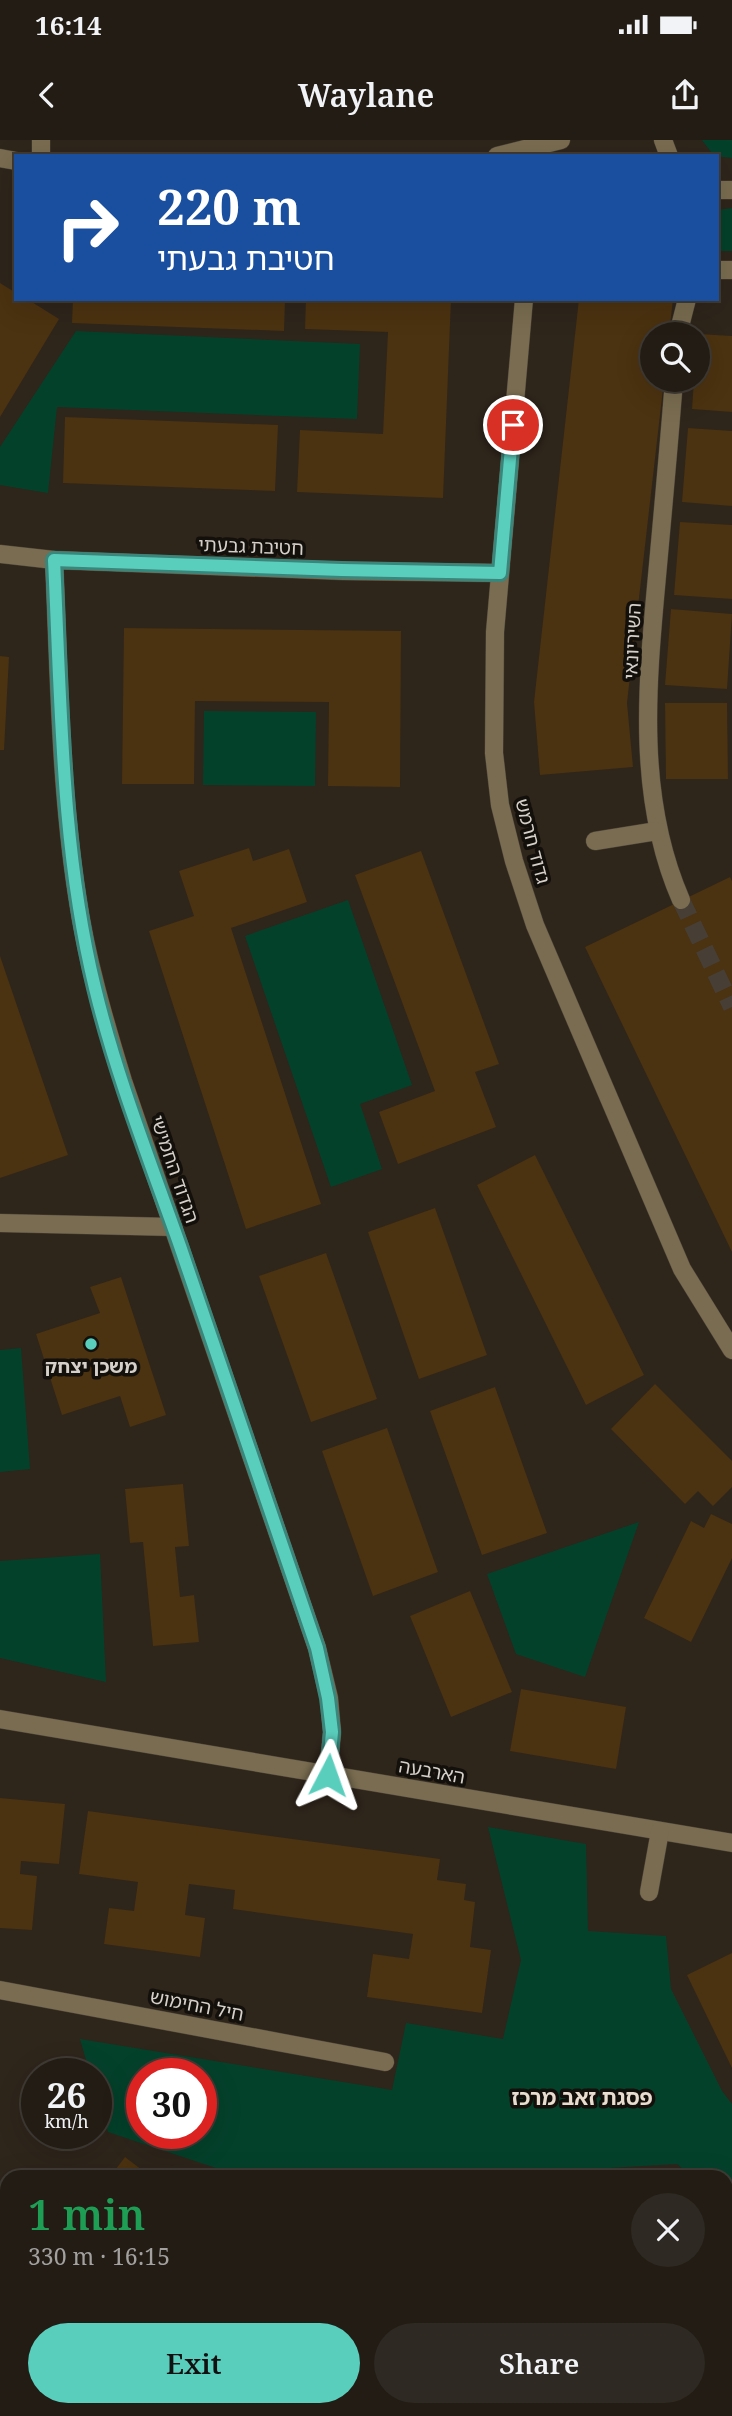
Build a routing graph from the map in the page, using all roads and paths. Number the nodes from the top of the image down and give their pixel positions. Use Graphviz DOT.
graph roads {
  1 [pos="561,140"];
  2 [pos="527,152"];
  3 [pos="524,301"];
  4 [pos="686,301"];
  5 [pos="680,322"];
  6 [pos="673,392"];
  7 [pos="0,554"];
  8 [pos="54,560"];
  9 [pos="500,573"];
  10 [pos="657,831"];
  11 [pos="595,841"];
  12 [pos="681,900"];
  13 [pos="0,1223"];
  14 [pos="173,1227"];
  15 [pos="732,1350"];
  16 [pos="0,1719"];
  17 [pos="328,1775"];
  18 [pos="660,1831"];
  19 [pos="732,1843"];
  20 [pos="649,1892"];
  21 [pos="0,1990"];
  22 [pos="385,2062"];
  1 -- 2 [label="street"];
  3 -- 9 [label="street, גדוד חרמש"];
  4 -- 5 [label="street"];
  6 -- 10 [label="street, השיריונאי"];
  7 -- 8 [label="street, חטיבת גבעתי"];
  8 -- 9 [label="street, חטיבת גבעתי"];
  8 -- 14 [label="street, הגדוד החמישי"];
  9 -- 15 [label="street, גדוד חרמש"];
  10 -- 11 [label="street"];
  10 -- 12 [label="street, השיריונאי"];
  13 -- 14 [label="street"];
  14 -- 17 [label="street, הגדוד החמישי"];
  16 -- 17 [label="street, הארבעה"];
  17 -- 18 [label="street, הארבעה"];
  18 -- 19 [label="street, הארבעה"];
  18 -- 20 [label="street"];
  21 -- 22 [label="street, חיל החימוש"];
}
